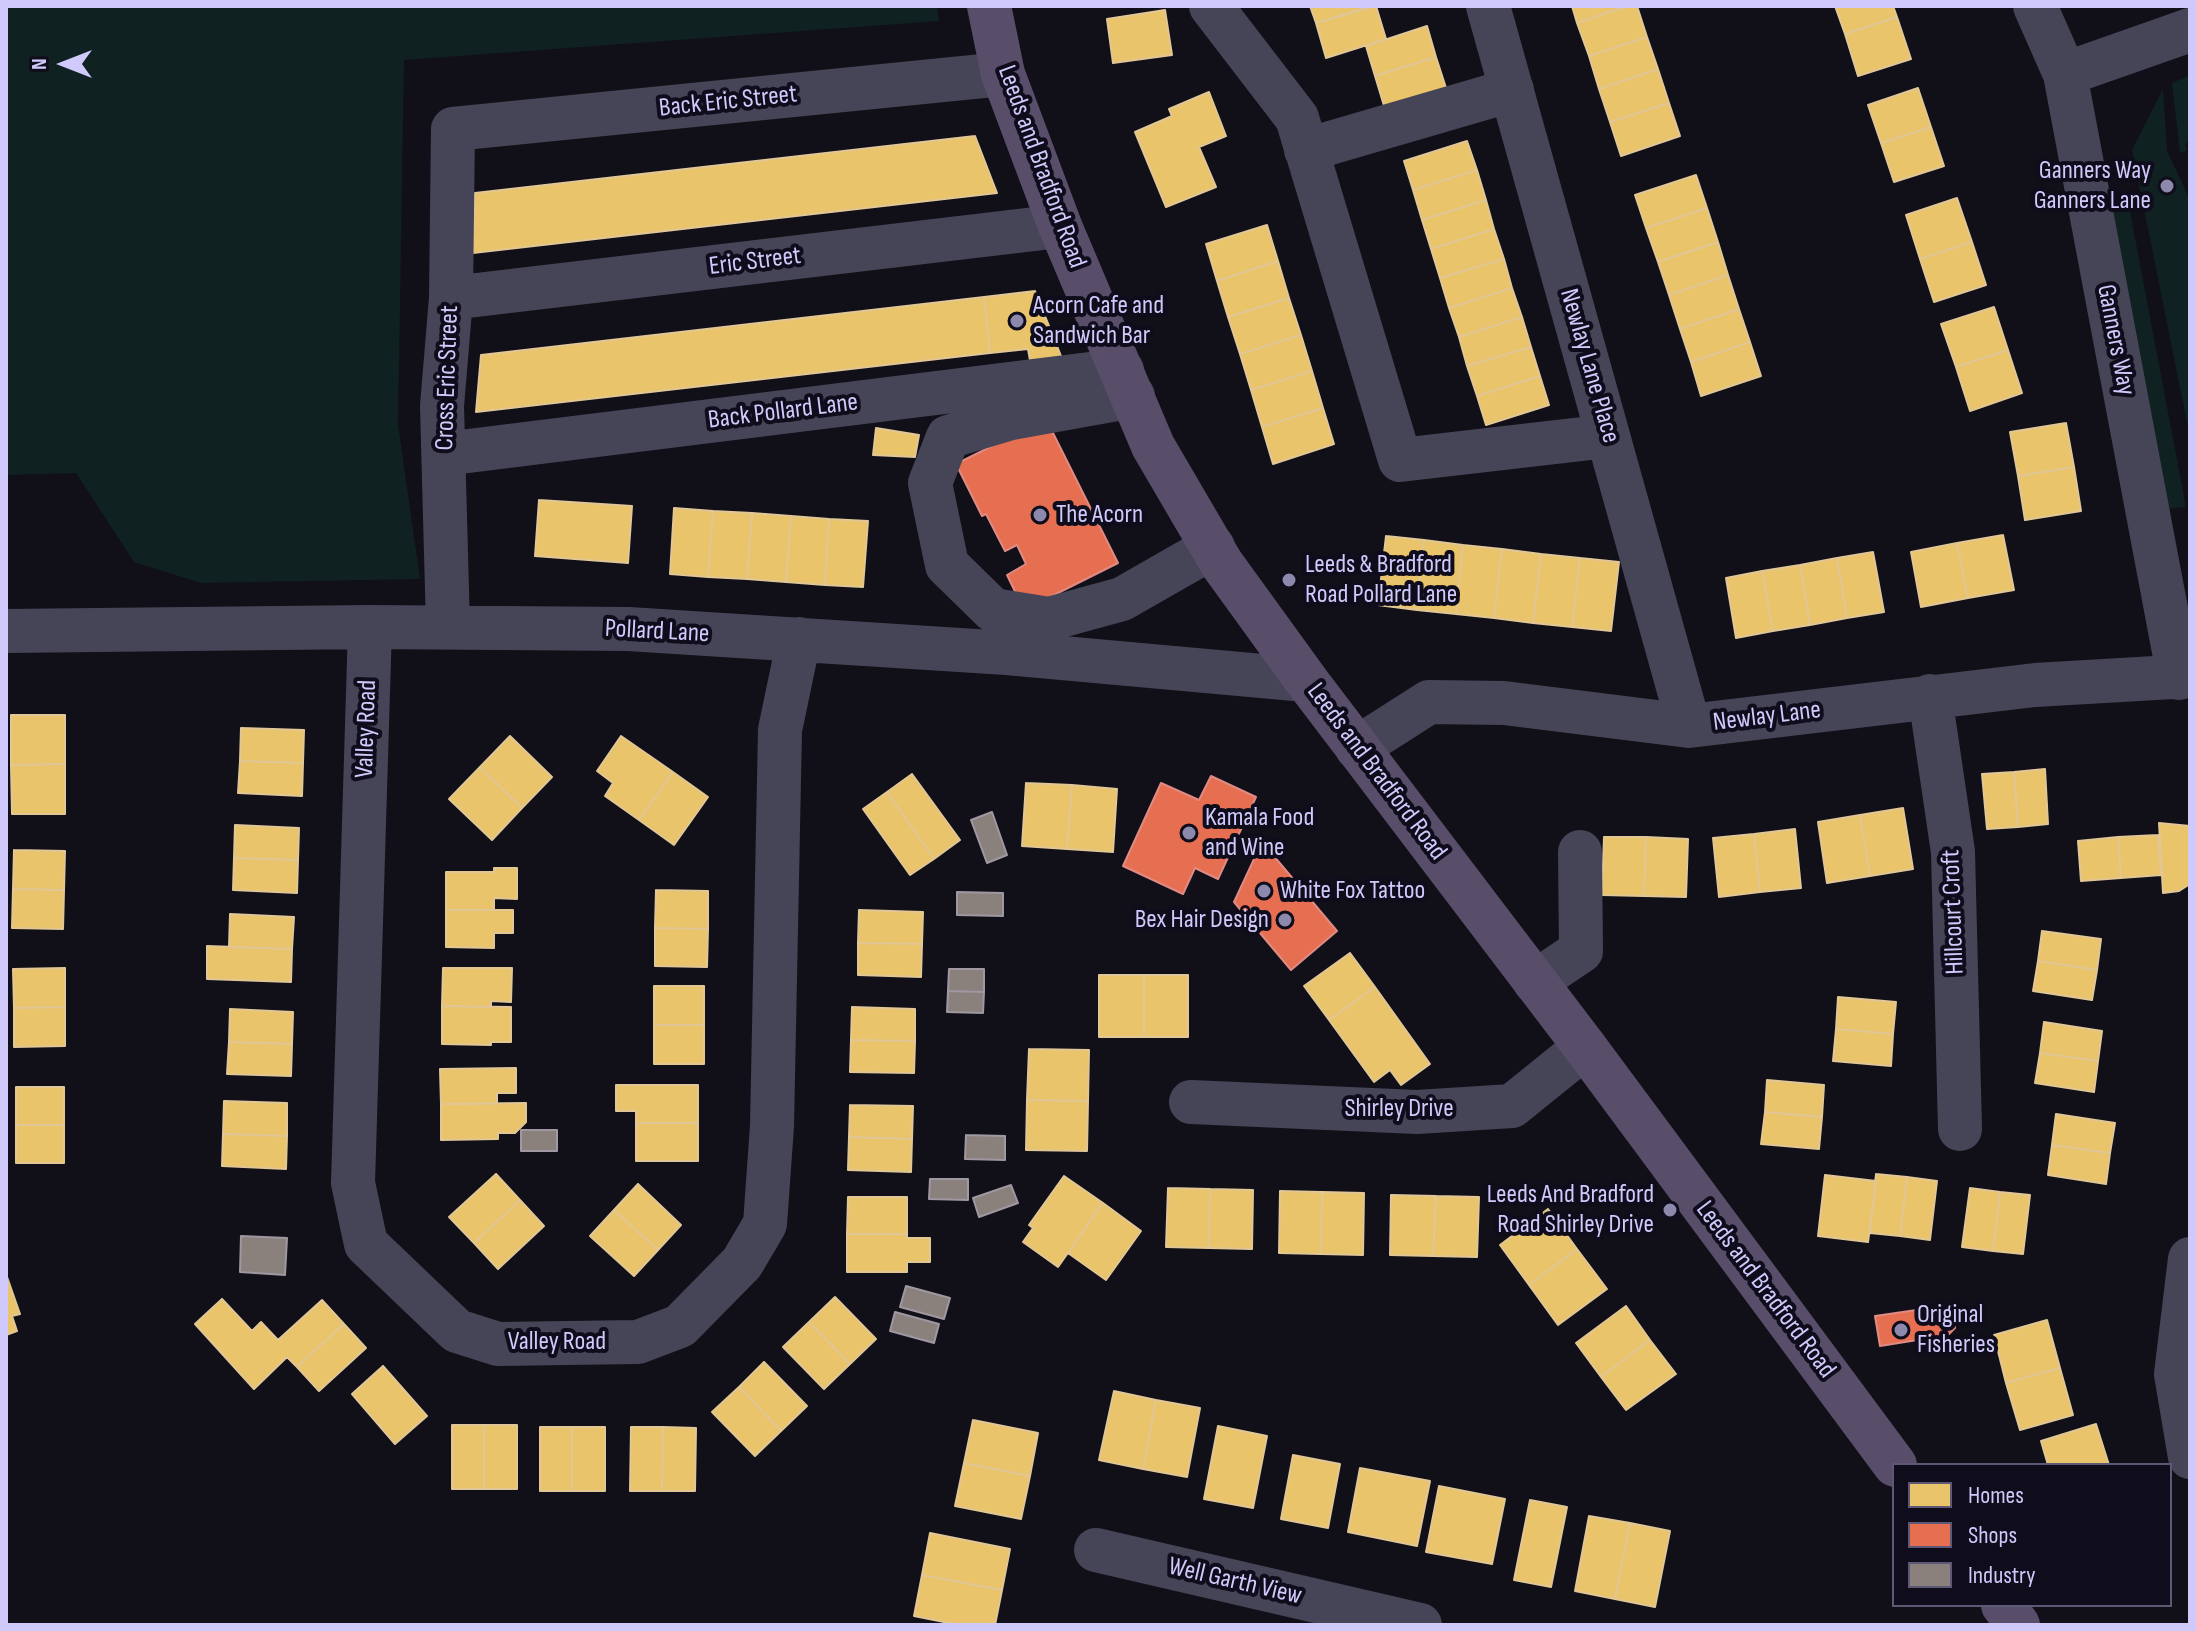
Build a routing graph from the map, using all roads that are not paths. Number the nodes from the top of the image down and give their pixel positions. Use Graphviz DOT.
graph roads {
  1 [pos="989,6"];
  2 [pos="1211,6"];
  3 [pos="1488,6"];
  4 [pos="2035,6"];
  5 [pos="2190,30"];
  6 [pos="1003,74"];
  7 [pos="2065,74"];
  8 [pos="1512,90"];
  9 [pos="453,129"];
  10 [pos="1306,150"];
  11 [pos="1060,226"];
  12 [pos="451,298"];
  13 [pos="1128,383"];
  14 [pos="1608,436"];
  15 [pos="444,454"];
  16 [pos="1213,547"];
  17 [pos="370,627"];
  18 [pos="448,627"];
  19 [pos="6,631"];
  20 [pos="799,639"];
  21 [pos="2184,677"];
  22 [pos="1306,680"];
  23 [pos="1930,696"];
  24 [pos="1689,726"];
  25 [pos="1357,748"];
  26 [pos="1580,852"];
  27 [pos="1535,982"];
  28 [pos="1585,1047"];
  29 [pos="1191,1102"];
  30 [pos="1960,1129"];
  31 [pos="2190,1259"];
  32 [pos="2190,1457"];
  33 [pos="1894,1463"];
  34 [pos="1096,1550"];
  35 [pos="2004,1607"];
  36 [pos="1420,1625"];
  37 [pos="2018,1625"];
  1 -- 6 [label="main road, Leeds and Bradford Road"];
  2 -- 10 [label="street"];
  3 -- 8 [label="street, Newlay Lane Place"];
  4 -- 7 [label="street, Ganners Way"];
  5 -- 7 [label="street"];
  6 -- 9 [label="street, Back Eric Street"];
  6 -- 11 [label="main road, Leeds and Bradford Road"];
  7 -- 21 [label="street, Ganners Way"];
  8 -- 10 [label="street"];
  8 -- 14 [label="street, Newlay Lane Place"];
  9 -- 12 [label="street, Cross Eric Street"];
  10 -- 14 [label="street"];
  11 -- 12 [label="street, Eric Street"];
  11 -- 13 [label="main road, Leeds and Bradford Road"];
  12 -- 15 [label="street, Cross Eric Street"];
  13 -- 15 [label="street, Back Pollard Lane"];
  13 -- 16 [label="main road, Leeds and Bradford Road"];
  13 -- 16 [label="street"];
  14 -- 24 [label="street, Newlay Lane Place"];
  15 -- 18 [label="street, Cross Eric Street"];
  16 -- 22 [label="main road, Leeds and Bradford Road"];
  17 -- 18 [label="street, Pollard Lane"];
  17 -- 19 [label="street, Pollard Lane"];
  17 -- 20 [label="street, Valley Road"];
  18 -- 20 [label="street, Pollard Lane"];
  20 -- 22 [label="street, Pollard Lane"];
  21 -- 23 [label="street, Newlay Lane"];
  22 -- 25 [label="main road, Leeds and Bradford Road"];
  23 -- 24 [label="street, Newlay Lane"];
  23 -- 30 [label="street, Hillcourt Croft"];
  24 -- 25 [label="street, Newlay Lane"];
  25 -- 27 [label="main road, Leeds and Bradford Road"];
  26 -- 27 [label="street"];
  27 -- 28 [label="main road, Leeds and Bradford Road"];
  28 -- 29 [label="street, Shirley Drive"];
  28 -- 33 [label="main road, Leeds and Bradford Road"];
  31 -- 32 [label="street"];
  34 -- 36 [label="street, Well Garth View"];
  35 -- 37 [label="main road"];
}
